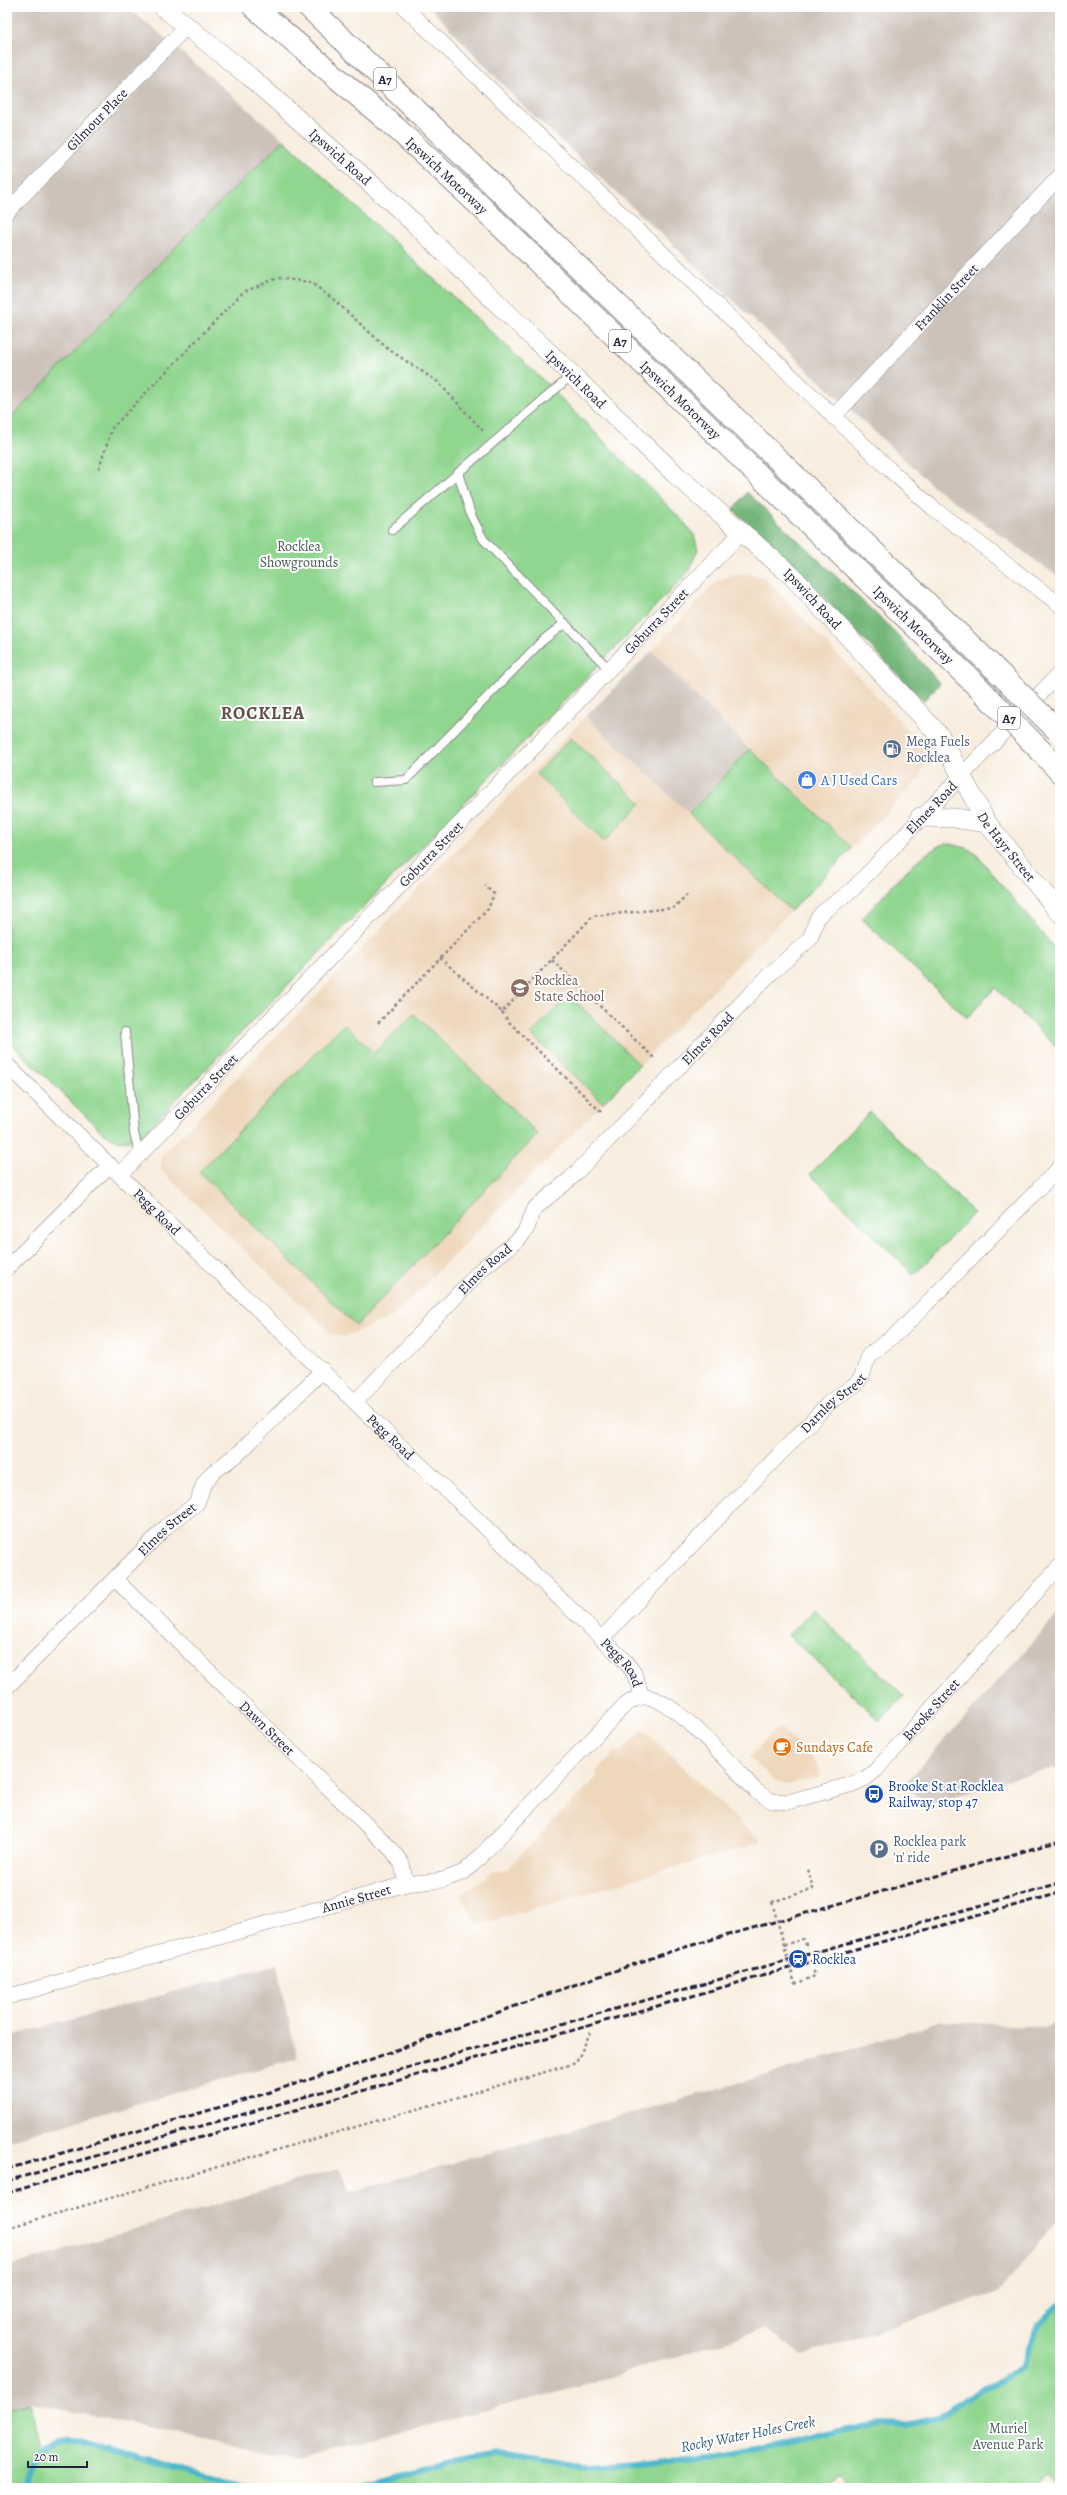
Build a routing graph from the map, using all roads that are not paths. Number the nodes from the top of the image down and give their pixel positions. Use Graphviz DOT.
graph roads {
  1 [pos="163,7"];
  2 [pos="254,7"];
  3 [pos="308,7"];
  4 [pos="404,7"];
  5 [pos="187,26"];
  6 [pos="1060,176"];
  7 [pos="7,212"];
  8 [pos="572,375"];
  9 [pos="833,417"];
  10 [pos="458,473"];
  11 [pos="392,530"];
  12 [pos="741,533"];
  13 [pos="1060,605"];
  14 [pos="564,623"];
  15 [pos="609,669"];
  16 [pos="1060,673"];
  17 [pos="1058,732"];
  18 [pos="1060,772"];
  19 [pos="961,774"];
  20 [pos="374,782"];
  21 [pos="920,817"];
  22 [pos="987,823"];
  23 [pos="1060,913"];
  24 [pos="125,1032"];
  25 [pos="7,1065"];
  26 [pos="140,1156"];
  27 [pos="1060,1167"];
  28 [pos="115,1170"];
  29 [pos="7,1268"];
  30 [pos="323,1370"];
  31 [pos="354,1402"];
  32 [pos="1060,1566"];
  33 [pos="115,1579"];
  34 [pos="602,1638"];
  35 [pos="7,1687"];
  36 [pos="642,1696"];
  37 [pos="772,1801"];
  38 [pos="406,1884"];
  39 [pos="7,1997"];
  1 -- 5 [label="street, Ipswich Road"];
  2 -- 18 [label="highway, Ipswich Motorway / A7, bridge"];
  3 -- 17 [label="highway, Ipswich Motorway / A7, bridge"];
  4 -- 9 [label="street"];
  5 -- 7 [label="street, Gilmour Place"];
  5 -- 8 [label="street, Ipswich Road"];
  6 -- 9 [label="street, Franklin Street"];
  8 -- 10 [label="lane"];
  8 -- 12 [label="street, Ipswich Road"];
  9 -- 13 [label="street"];
  10 -- 11 [label="lane"];
  10 -- 14 [label="lane"];
  12 -- 15 [label="street, Goburra Street"];
  12 -- 19 [label="street, Ipswich Road"];
  14 -- 15 [label="lane"];
  14 -- 20 [label="lane"];
  15 -- 26 [label="street, Goburra Street"];
  16 -- 19 [label="street, Elmes Road"];
  19 -- 21 [label="street, Elmes Road"];
  19 -- 22 [label="street, De Hayr Street"];
  21 -- 22 [label="street"];
  21 -- 31 [label="street, Elmes Road"];
  22 -- 23 [label="street, De Hayr Street"];
  24 -- 26 [label="lane"];
  25 -- 28 [label="street, Pegg Road"];
  26 -- 28 [label="street, Goburra Street"];
  27 -- 34 [label="street, Darnley Street"];
  28 -- 29 [label="street, Goburra Street"];
  28 -- 30 [label="street, Pegg Road"];
  30 -- 31 [label="street, Pegg Road"];
  30 -- 33 [label="street, Elmes Street"];
  31 -- 34 [label="street, Pegg Road"];
  32 -- 37 [label="street, Brooke Street"];
  33 -- 35 [label="street, Elmes Street"];
  33 -- 38 [label="street, Dawn Street"];
  34 -- 36 [label="street, Pegg Road"];
  36 -- 37 [label="street, Pegg Road"];
  36 -- 38 [label="street, Annie Street"];
  38 -- 39 [label="street, Annie Street"];
}
